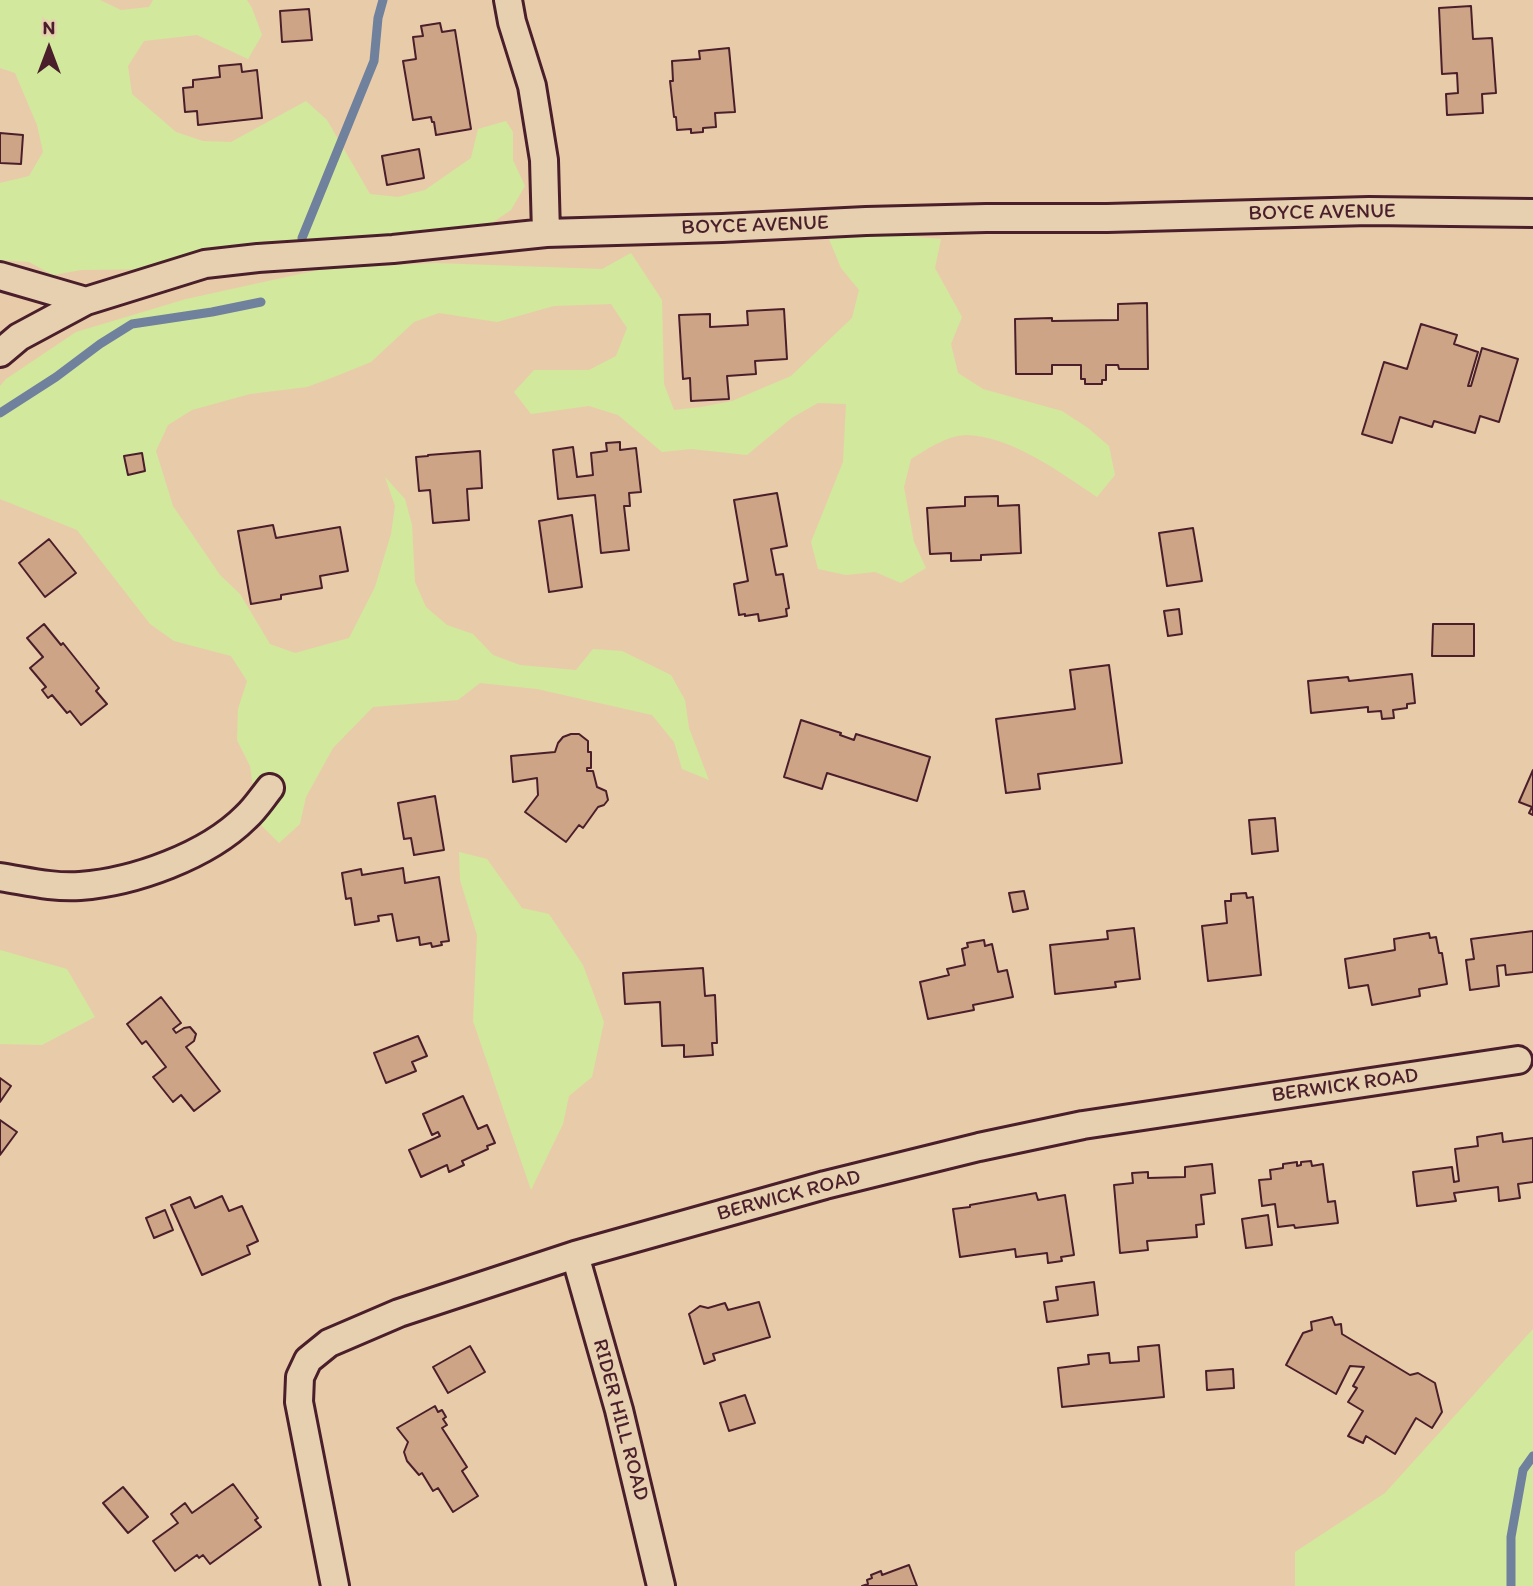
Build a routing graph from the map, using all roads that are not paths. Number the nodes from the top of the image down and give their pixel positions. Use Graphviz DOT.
graph roads {
  1 [pos="508,0"];
  2 [pos="1533,213"];
  3 [pos="546,233"];
  4 [pos="0,276"];
  5 [pos="86,301"];
  6 [pos="0,353"];
  7 [pos="270,788"];
  8 [pos="0,877"];
  9 [pos="1518,1060"];
  10 [pos="575,1255"];
  11 [pos="335,1586"];
  12 [pos="662,1586"];
  1 -- 3 [label="street"];
  2 -- 3 [label="street, BOYCE AVENUE"];
  3 -- 5 [label="street, BOYCE AVENUE"];
  4 -- 5 [label="street"];
  5 -- 6 [label="street, BOYCE AVENUE"];
  7 -- 8 [label="street"];
  9 -- 10 [label="street, BERWICK ROAD"];
  10 -- 11 [label="street, BERWICK ROAD"];
  10 -- 12 [label="street, RIDER HILL ROAD"];
}
